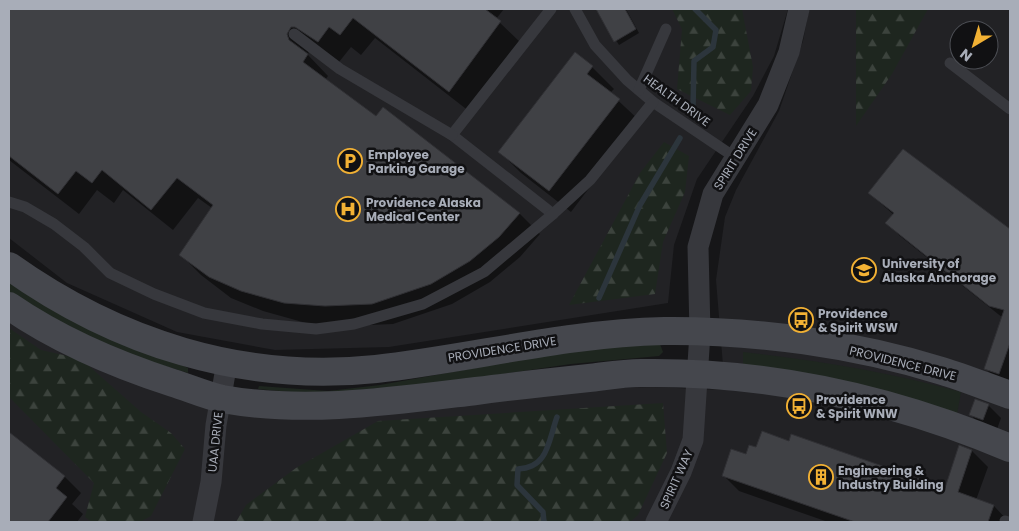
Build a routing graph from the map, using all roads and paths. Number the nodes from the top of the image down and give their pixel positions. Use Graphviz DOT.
graph roads {
  1 [pos="551,9"];
  2 [pos="574,9"];
  3 [pos="799,9"];
  4 [pos="666,29"];
  5 [pos="294,34"];
  6 [pos="958,70"];
  7 [pos="639,90"];
  8 [pos="653,102"];
  9 [pos="1010,109"];
  10 [pos="452,135"];
  11 [pos="736,158"];
  12 [pos="9,202"];
  13 [pos="553,214"];
  14 [pos="9,266"];
  15 [pos="9,306"];
  16 [pos="700,333"];
  17 [pos="227,362"];
  18 [pos="698,375"];
  19 [pos="1010,395"];
  20 [pos="220,398"];
  21 [pos="1010,448"];
  22 [pos="203,522"];
  23 [pos="656,522"];
  1 -- 10 [label="lane"];
  2 -- 7 [label="lane, HEALTH DRIVE"];
  3 -- 11 [label="street, SPIRIT DRIVE"];
  4 -- 7 [label="lane"];
  5 -- 10 [label="lane"];
  6 -- 9 [label="lane"];
  7 -- 8 [label="lane, HEALTH DRIVE"];
  8 -- 11 [label="lane, HEALTH DRIVE"];
  8 -- 13 [label="lane"];
  10 -- 13 [label="lane"];
  11 -- 16 [label="street, SPIRIT DRIVE"];
  12 -- 13 [label="lane"];
  14 -- 17 [label="main road, PROVIDENCE DRIVE"];
  15 -- 20 [label="main road"];
  16 -- 17 [label="main road, PROVIDENCE DRIVE"];
  16 -- 18 [label="street, SPIRIT DRIVE"];
  16 -- 19 [label="main road, PROVIDENCE DRIVE"];
  17 -- 20 [label="street, UAA DRIVE"];
  18 -- 20 [label="main road"];
  18 -- 21 [label="main road"];
  18 -- 23 [label="street, SPIRIT WAY"];
  20 -- 22 [label="street, UAA DRIVE"];
}
